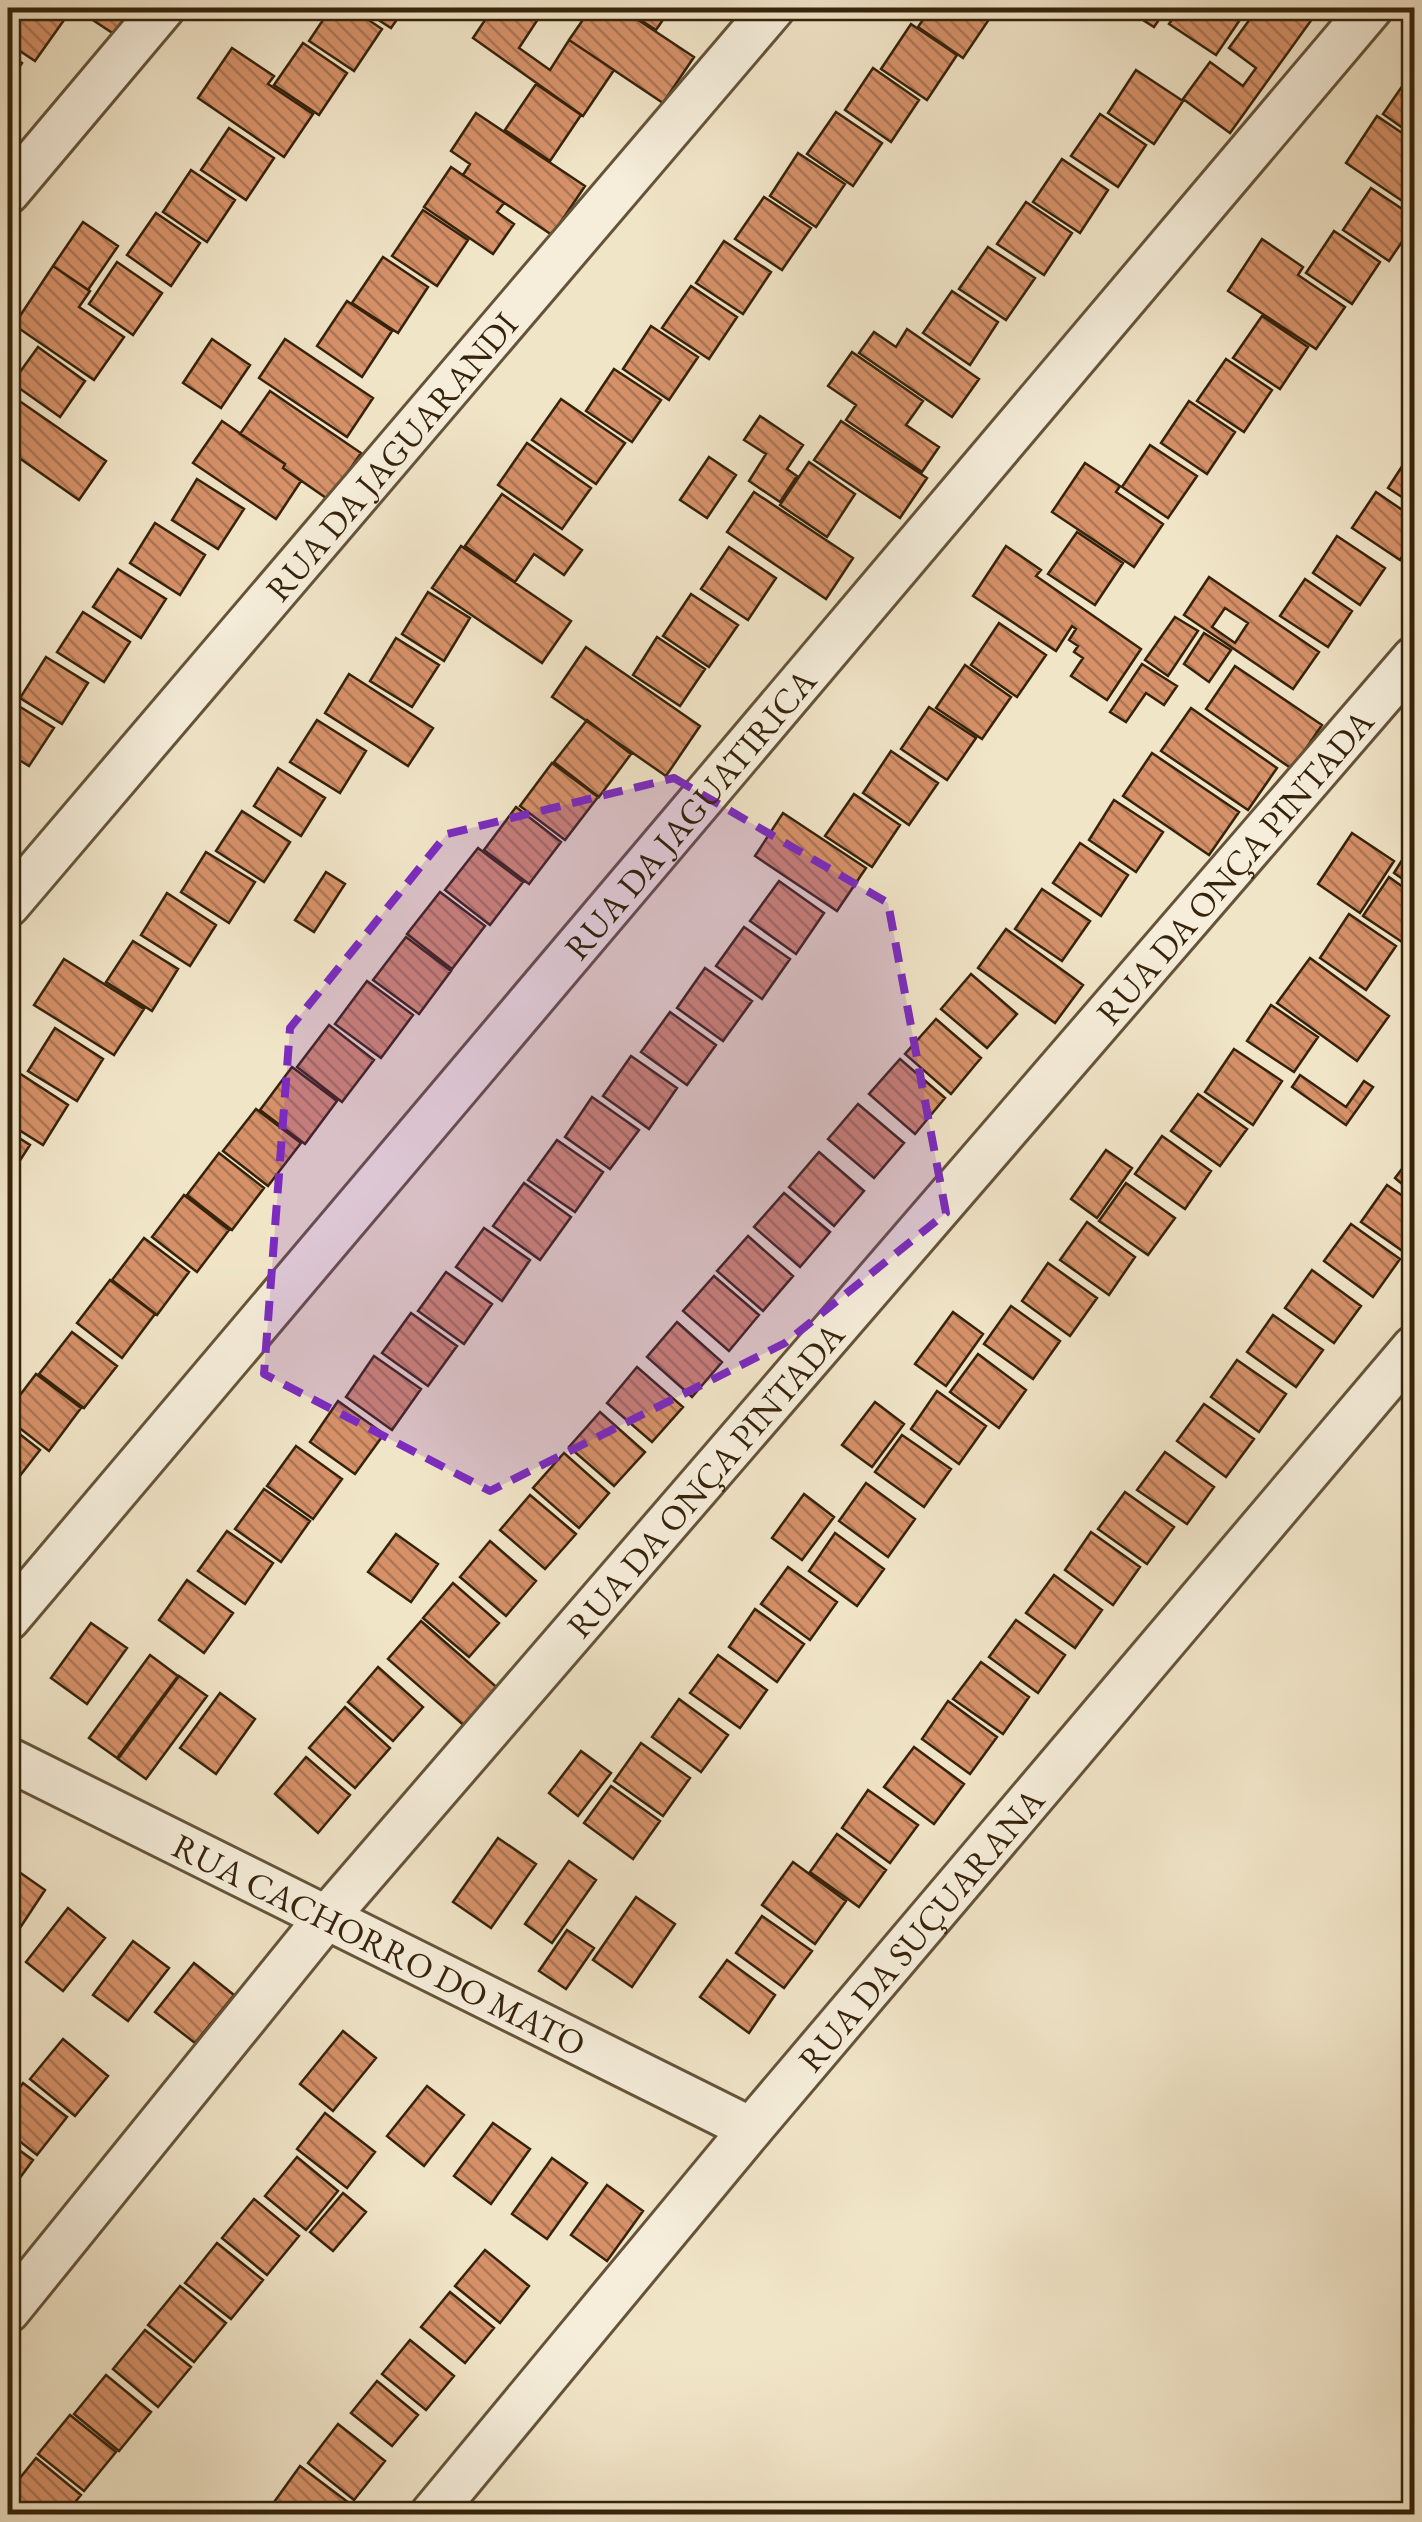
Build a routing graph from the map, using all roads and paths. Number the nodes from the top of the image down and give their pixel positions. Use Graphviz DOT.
graph roads {
  1 [pos="163,8"];
  2 [pos="773,8"];
  3 [pos="1371,8"];
  4 [pos="8,192"];
  5 [pos="1414,658"];
  6 [pos="8,905"];
  7 [pos="1414,1348"];
  8 [pos="8,1619"];
  9 [pos="8,1759"];
  10 [pos="326,1916"];
  11 [pos="751,2129"];
  12 [pos="8,2311"];
  13 [pos="432,2514"];
  1 -- 4 [label="street"];
  2 -- 6 [label="street, RUA DA JAGUARANDI"];
  3 -- 8 [label="street, RUA DA JAGUATIRICA"];
  5 -- 10 [label="street, RUA DA ONÇA PINTADA"];
  7 -- 11 [label="street, RUA DA SUÇUARANA"];
  9 -- 10 [label="street, RUA CACHORRO DO MATO"];
  10 -- 11 [label="street, RUA CACHORRO DO MATO"];
  10 -- 12 [label="street, RUA DA ONÇA PINTADA"];
  11 -- 13 [label="street, RUA DA SUÇUARANA"];
}
